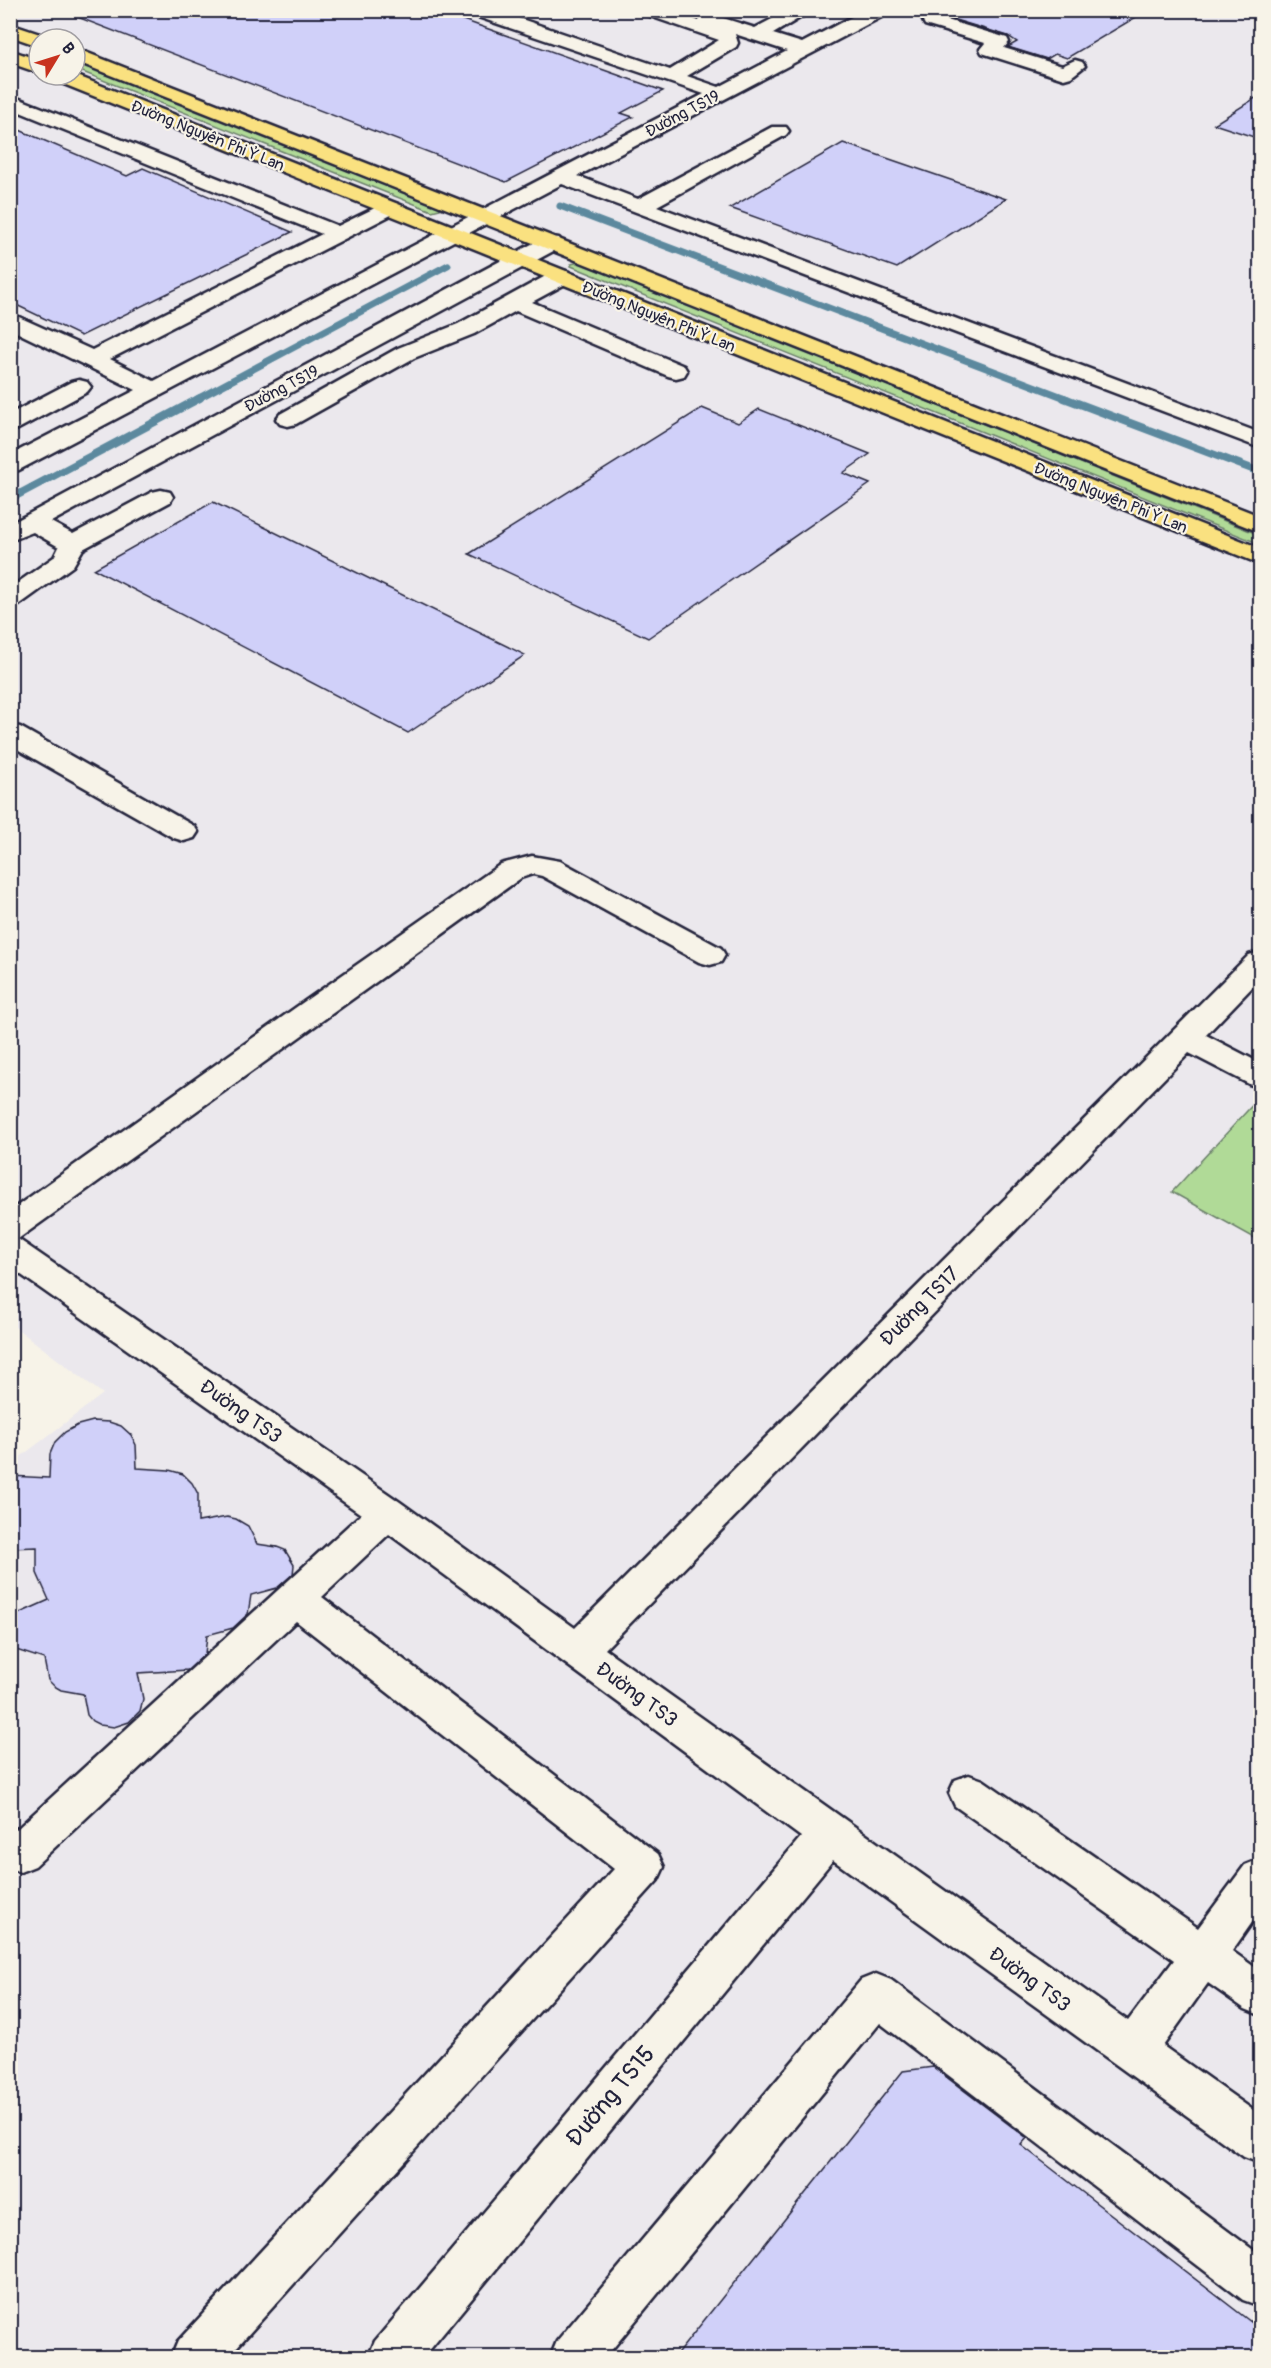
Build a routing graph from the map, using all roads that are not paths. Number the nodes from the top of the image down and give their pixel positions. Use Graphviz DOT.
graph roads {
  1 [pos="476,10"];
  2 [pos="651,10"];
  3 [pos="683,10"];
  4 [pos="804,10"];
  5 [pos="880,10"];
  6 [pos="951,10"];
  7 [pos="10,29"];
  8 [pos="27,35"];
  9 [pos="757,35"];
  10 [pos="803,50"];
  11 [pos="10,56"];
  12 [pos="87,59"];
  13 [pos="27,62"];
  14 [pos="1075,66"];
  15 [pos="670,78"];
  16 [pos="87,87"];
  17 [pos="719,93"];
  18 [pos="10,101"];
  19 [pos="779,131"];
  20 [pos="561,177"];
  21 [pos="639,207"];
  22 [pos="390,208"];
  23 [pos="486,217"];
  24 [pos="340,234"];
  25 [pos="454,234"];
  26 [pos="551,243"];
  27 [pos="519,260"];
  28 [pos="561,277"];
  29 [pos="515,303"];
  30 [pos="10,320"];
  31 [pos="92,359"];
  32 [pos="676,371"];
  33 [pos="79,387"];
  34 [pos="154,390"];
  35 [pos="272,393"];
  36 [pos="10,425"];
  37 [pos="1260,441"];
  38 [pos="48,445"];
  39 [pos="10,465"];
  40 [pos="161,497"];
  41 [pos="33,522"];
  42 [pos="1260,525"];
  43 [pos="10,534"];
  44 [pos="73,544"];
  45 [pos="1260,557"];
  46 [pos="10,600"];
  47 [pos="10,733"];
  48 [pos="184,832"];
  49 [pos="710,955"];
  50 [pos="1260,962"];
  51 [pos="1185,1038"];
  52 [pos="1260,1076"];
  53 [pos="10,1229"];
  54 [pos="10,1249"];
  55 [pos="387,1513"];
  56 [pos="295,1598"];
  57 [pos="578,1651"];
  58 [pos="969,1793"];
  59 [pos="829,1834"];
  60 [pos="14,1853"];
  61 [pos="1260,1878"];
  62 [pos="1202,1954"];
  63 [pos="1260,1995"];
  64 [pos="1132,2052"];
  65 [pos="1260,2141"];
  66 [pos="1260,2283"];
  67 [pos="195,2358"];
  68 [pos="392,2358"];
  69 [pos="574,2358"];
  1 -- 15 [label="street"];
  2 -- 15 [label="street"];
  3 -- 9 [label="street"];
  4 -- 9 [label="street"];
  5 -- 10 [label="street, Đường TS19"];
  6 -- 14 [label="street"];
  7 -- 8 [label="main road"];
  9 -- 10 [label="street"];
  10 -- 17 [label="street, Đường TS19"];
  11 -- 13 [label="main road"];
  12 -- 23 [label="main road, Đường Nguyên Phi Ỷ Lan"];
  15 -- 17 [label="street"];
  16 -- 22 [label="main road, Đường Nguyên Phi Ỷ Lan"];
  17 -- 20 [label="street, Đường TS19"];
  18 -- 24 [label="street"];
  19 -- 21 [label="street"];
  20 -- 21 [label="street"];
  20 -- 23 [label="street, Đường TS19"];
  21 -- 37 [label="street"];
  22 -- 24 [label="street"];
  22 -- 25 [label="main road, Đường Nguyên Phi Ỷ Lan"];
  23 -- 25 [label="street, Đường TS19"];
  23 -- 26 [label="main road, Đường Nguyên Phi Ỷ Lan"];
  24 -- 31 [label="street"];
  25 -- 27 [label="main road, Đường Nguyên Phi Ỷ Lan"];
  25 -- 34 [label="street, Đường TS19"];
  26 -- 27 [label="street, Đường TS19"];
  26 -- 42 [label="main road, Đường Nguyên Phi Ỷ Lan"];
  27 -- 28 [label="main road, Đường Nguyên Phi Ỷ Lan"];
  27 -- 35 [label="street, Đường TS19"];
  28 -- 29 [label="street"];
  28 -- 45 [label="main road, Đường Nguyên Phi Ỷ Lan"];
  29 -- 32 [label="street"];
  29 -- 35 [label="street"];
  30 -- 31 [label="street"];
  31 -- 34 [label="street"];
  33 -- 36 [label="street"];
  34 -- 38 [label="street, Đường TS19"];
  35 -- 41 [label="street, Đường TS19"];
  36 -- 38 [label="street"];
  38 -- 39 [label="street, Đường TS19"];
  40 -- 44 [label="street"];
  41 -- 43 [label="street, Đường TS19"];
  41 -- 44 [label="street"];
  44 -- 46 [label="street"];
  47 -- 48 [label="street"];
  49 -- 53 [label="street"];
  50 -- 51 [label="street, Đường TS17"];
  51 -- 52 [label="street"];
  51 -- 57 [label="street, Đường TS17"];
  54 -- 55 [label="street, Đường TS3"];
  55 -- 56 [label="street"];
  55 -- 57 [label="street, Đường TS3"];
  56 -- 60 [label="street"];
  56 -- 67 [label="street"];
  57 -- 59 [label="street, Đường TS3"];
  58 -- 62 [label="street"];
  59 -- 64 [label="street, Đường TS3"];
  59 -- 68 [label="street, Đường TS15"];
  61 -- 62 [label="street"];
  62 -- 63 [label="street"];
  62 -- 64 [label="street"];
  64 -- 65 [label="street, Đường TS3"];
  66 -- 69 [label="street"];
}
